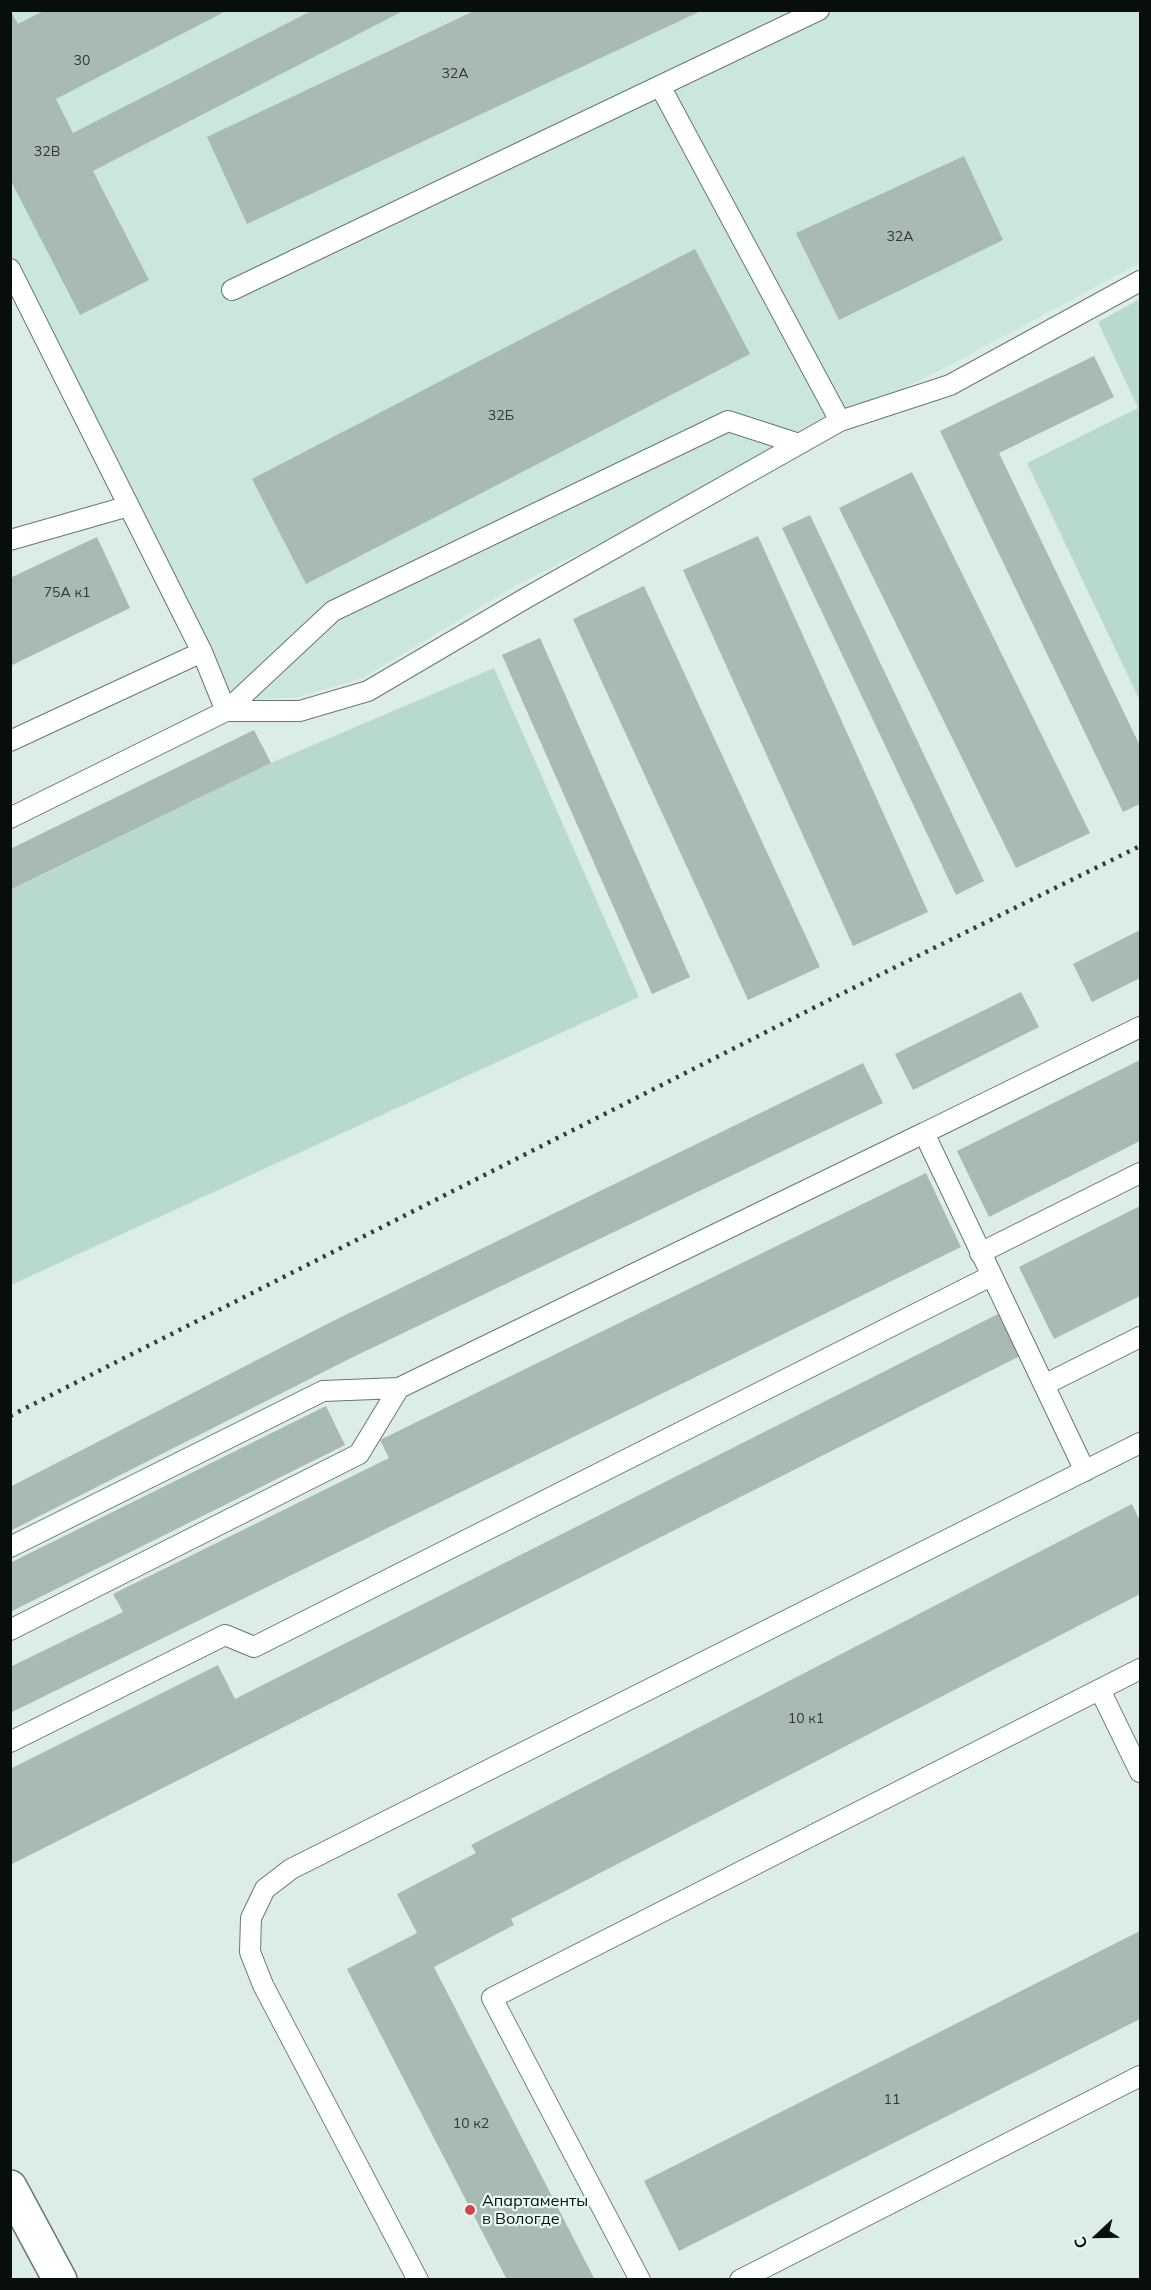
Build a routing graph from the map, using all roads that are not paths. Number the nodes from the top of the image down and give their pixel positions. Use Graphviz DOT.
graph roads {
  1 [pos="819,10"];
  2 [pos="660,87"];
  3 [pos="10,270"];
  4 [pos="1140,281"];
  5 [pos="232,290"];
  6 [pos="840,421"];
  7 [pos="799,444"];
  8 [pos="129,506"];
  9 [pos="10,540"];
  10 [pos="202,652"];
  11 [pos="226,711"];
  12 [pos="10,741"];
  13 [pos="10,818"];
  14 [pos="1140,1028"];
  15 [pos="924,1133"];
  16 [pos="1140,1173"];
  17 [pos="980,1253"];
  18 [pos="991,1276"];
  19 [pos="1140,1337"];
  20 [pos="1044,1385"];
  21 [pos="399,1388"];
  22 [pos="1140,1446"];
  23 [pos="1085,1471"];
  24 [pos="10,1547"];
  25 [pos="10,1630"];
  26 [pos="1140,1669"];
  27 [pos="1100,1690"];
  28 [pos="10,1742"];
  29 [pos="1140,1772"];
  30 [pos="1140,2076"];
  31 [pos="10,2187"];
  32 [pos="60,2280"];
  33 [pos="418,2280"];
  34 [pos="640,2280"];
  35 [pos="740,2280"];
  1 -- 2 [label="lane"];
  2 -- 5 [label="lane"];
  2 -- 6 [label="lane"];
  3 -- 8 [label="lane"];
  4 -- 6 [label="lane"];
  6 -- 7 [label="lane"];
  7 -- 11 [label="lane"];
  7 -- 11 [label="lane"];
  8 -- 9 [label="lane"];
  8 -- 10 [label="lane"];
  10 -- 11 [label="lane"];
  10 -- 12 [label="lane"];
  11 -- 13 [label="lane"];
  14 -- 15 [label="lane"];
  15 -- 17 [label="lane"];
  15 -- 21 [label="lane"];
  16 -- 17 [label="lane"];
  17 -- 18 [label="lane"];
  18 -- 20 [label="lane"];
  18 -- 28 [label="lane"];
  19 -- 20 [label="lane"];
  20 -- 23 [label="lane"];
  21 -- 24 [label="lane"];
  21 -- 25 [label="lane"];
  22 -- 23 [label="lane"];
  23 -- 33 [label="lane"];
  26 -- 27 [label="lane"];
  27 -- 29 [label="lane"];
  27 -- 34 [label="lane"];
  30 -- 35 [label="lane"];
  31 -- 32 [label="main road"];
}
